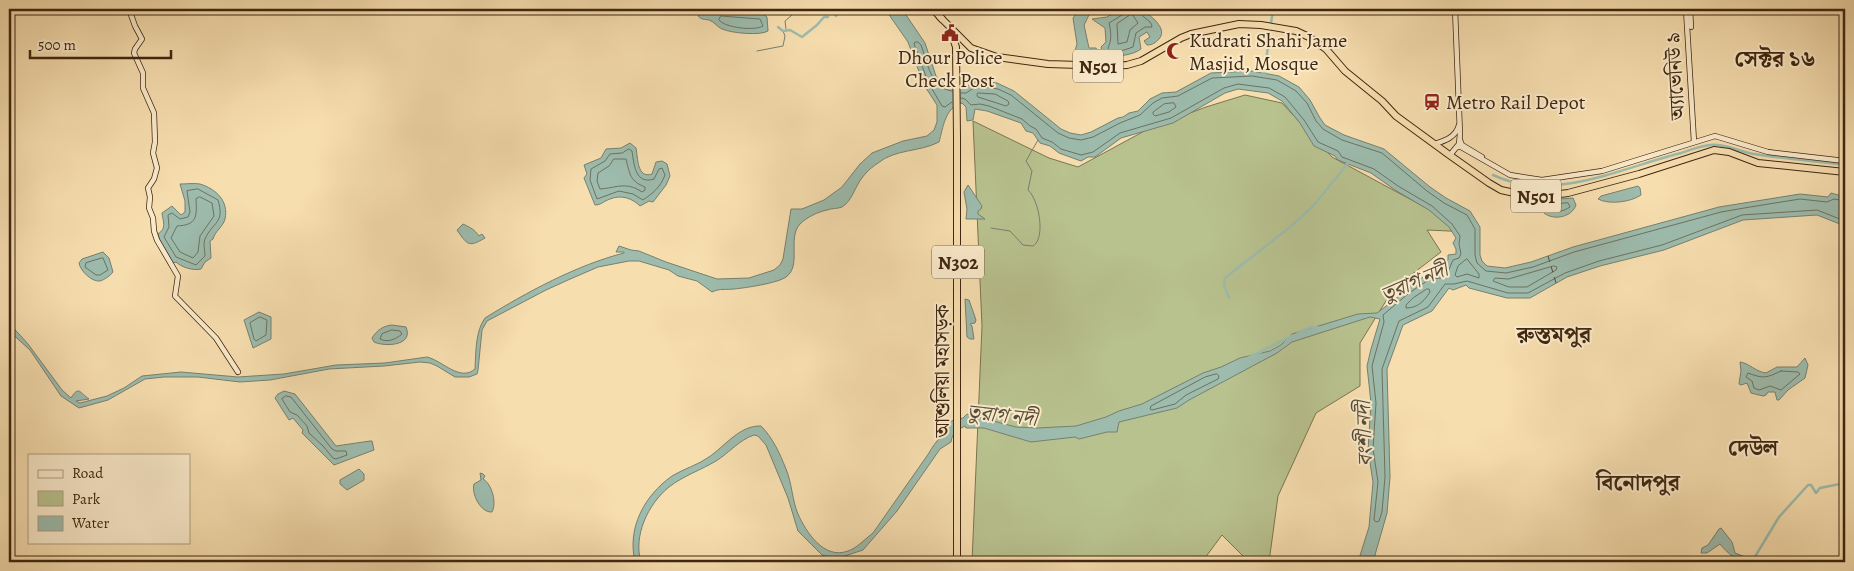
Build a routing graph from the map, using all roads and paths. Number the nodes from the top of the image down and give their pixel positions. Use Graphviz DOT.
graph roads {
  1 [pos="129,9"];
  2 [pos="933,9"];
  3 [pos="1454,9"];
  4 [pos="1688,9"];
  5 [pos="940,17"];
  6 [pos="971,48"];
  7 [pos="955,56"];
  8 [pos="1459,128"];
  9 [pos="1695,140"];
  10 [pos="1434,144"];
  11 [pos="1455,148"];
  12 [pos="1845,160"];
  13 [pos="1845,172"];
  14 [pos="238,372"];
  15 [pos="957,562"];
  1 -- 14 [label="street"];
  2 -- 5 [label="highway, N302"];
  3 -- 8 [label="street"];
  4 -- 9 [label="street, অ্যাভেনিউ ৯"];
  5 -- 6 [label="highway, N501"];
  5 -- 7 [label="highway, আশুলিয়া মহাসড়ক / N302"];
  6 -- 7 [label="highway"];
  6 -- 10 [label="highway, N501"];
  7 -- 15 [label="highway, আশুলিয়া মহাসড়ক / N302"];
  8 -- 10 [label="street"];
  8 -- 11 [label="street"];
  8 -- 11 [label="street"];
  9 -- 11 [label="street"];
  9 -- 11 [label="street"];
  9 -- 12 [label="street"];
  10 -- 11 [label="highway, N501"];
  11 -- 13 [label="highway, N501"];
}
